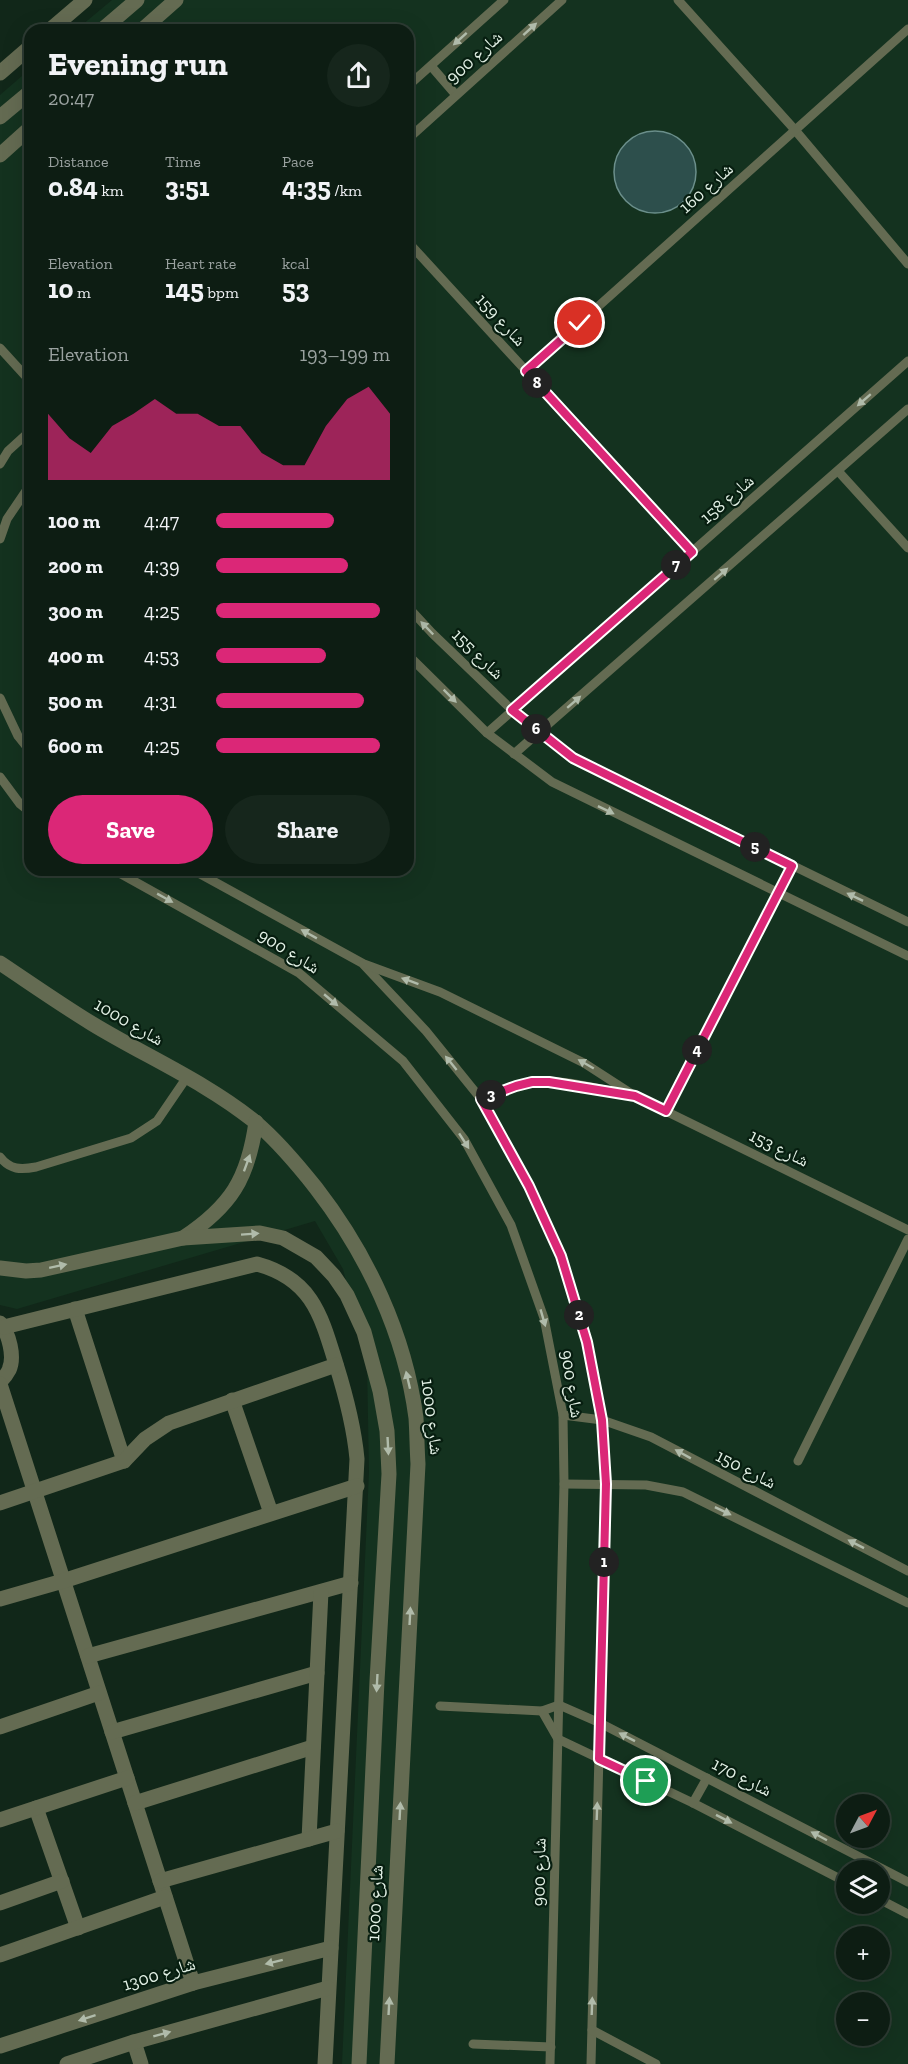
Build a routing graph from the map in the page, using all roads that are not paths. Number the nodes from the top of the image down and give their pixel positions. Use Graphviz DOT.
graph roads {
  1 [pos="85,0"];
  2 [pos="137,0"];
  3 [pos="176,0"];
  4 [pos="504,0"];
  5 [pos="562,0"];
  6 [pos="678,0"];
  7 [pos="57,24"];
  8 [pos="109,24"];
  9 [pos="149,24"];
  10 [pos="908,29"];
  11 [pos="0,52"];
  12 [pos="24,52"];
  13 [pos="431,66"];
  14 [pos="4,70"];
  15 [pos="414,81"];
  16 [pos="456,95"];
  17 [pos="24,97"];
  18 [pos="0,117"];
  19 [pos="795,130"];
  20 [pos="24,134"];
  21 [pos="414,134"];
  22 [pos="0,155"];
  23 [pos="414,249"];
  24 [pos="908,264"];
  25 [pos="0,348"];
  26 [pos="908,362"];
  27 [pos="526,371"];
  28 [pos="24,374"];
  29 [pos="908,410"];
  30 [pos="24,437"];
  31 [pos="0,464"];
  32 [pos="838,471"];
  33 [pos="24,494"];
  34 [pos="0,539"];
  35 [pos="908,548"];
  36 [pos="692,552"];
  37 [pos="414,614"];
  38 [pos="414,660"];
  39 [pos="0,698"];
  40 [pos="512,710"];
  41 [pos="487,732"];
  42 [pos="539,732"];
  43 [pos="24,744"];
  44 [pos="514,754"];
  45 [pos="0,777"];
  46 [pos="24,807"];
  47 [pos="792,866"];
  48 [pos="125,876"];
  49 [pos="204,876"];
  50 [pos="778,893"];
  51 [pos="908,922"];
  52 [pos="908,956"];
  53 [pos="0,963"];
  54 [pos="362,963"];
  55 [pos="187,1077"];
  56 [pos="635,1096"];
  57 [pos="481,1099"];
  58 [pos="666,1111"];
  59 [pos="256,1122"];
  60 [pos="0,1156"];
  61 [pos="908,1230"];
  62 [pos="183,1238"];
  63 [pos="908,1239"];
  64 [pos="0,1268"];
  65 [pos="75,1309"];
  66 [pos="2,1325"];
  67 [pos="336,1365"];
  68 [pos="0,1383"];
  69 [pos="232,1400"];
  70 [pos="563,1415"];
  71 [pos="602,1420"];
  72 [pos="124,1461"];
  73 [pos="798,1461"];
  74 [pos="564,1484"];
  75 [pos="606,1484"];
  76 [pos="357,1486"];
  77 [pos="35,1492"];
  78 [pos="0,1503"];
  79 [pos="271,1513"];
  80 [pos="908,1571"];
  81 [pos="63,1581"];
  82 [pos="351,1583"];
  83 [pos="321,1592"];
  84 [pos="0,1599"];
  85 [pos="908,1603"];
  86 [pos="88,1656"];
  87 [pos="317,1672"];
  88 [pos="99,1693"];
  89 [pos="559,1705"];
  90 [pos="440,1706"];
  91 [pos="542,1711"];
  92 [pos="600,1723"];
  93 [pos="0,1727"];
  94 [pos="112,1732"];
  95 [pos="558,1739"];
  96 [pos="313,1747"];
  97 [pos="599,1759"];
  98 [pos="127,1778"];
  99 [pos="707,1778"];
  100 [pos="135,1803"];
  101 [pos="693,1803"];
  102 [pos="36,1808"];
  103 [pos="0,1820"];
  104 [pos="337,1831"];
  105 [pos="309,1839"];
  106 [pos="836,1877"];
  107 [pos="62,1881"];
  108 [pos="160,1881"];
  109 [pos="908,1882"];
  110 [pos="165,1897"];
  111 [pos="0,1903"];
  112 [pos="890,1905"];
  113 [pos="908,1914"];
  114 [pos="78,1928"];
  115 [pos="331,1948"];
  116 [pos="0,1955"];
  117 [pos="193,1983"];
  118 [pos="328,1988"];
  119 [pos="592,2030"];
  120 [pos="134,2042"];
  121 [pos="473,2044"];
  122 [pos="0,2046"];
  123 [pos="551,2047"];
  124 [pos="66,2064"];
  125 [pos="141,2064"];
  126 [pos="325,2064"];
  127 [pos="359,2064"];
  128 [pos="387,2064"];
  129 [pos="550,2064"];
  130 [pos="591,2064"];
  131 [pos="656,2064"];
  1 -- 7 [label="street"];
  2 -- 8 [label="street"];
  3 -- 9 [label="street"];
  4 -- 13 [label="lane, شارع 900, one-way"];
  16 -- 5 [label="lane, شارع 900, one-way"];
  6 -- 19 [label="lane"];
  10 -- 19 [label="lane, شارع 160"];
  11 -- 14 [label="street"];
  12 -- 14 [label="street"];
  13 -- 15 [label="lane, شارع 900"];
  13 -- 16 [label="lane"];
  16 -- 21 [label="lane, شارع 900"];
  17 -- 18 [label="street"];
  19 -- 24 [label="lane"];
  19 -- 27 [label="lane, شارع 160"];
  20 -- 22 [label="street"];
  23 -- 27 [label="lane, شارع 159"];
  25 -- 28 [label="lane"];
  26 -- 36 [label="lane, شارع 158, one-way"];
  27 -- 36 [label="lane, شارع 159"];
  29 -- 32 [label="lane"];
  30 -- 31 [label="lane"];
  32 -- 35 [label="lane"];
  42 -- 32 [label="lane, one-way"];
  33 -- 34 [label="lane"];
  36 -- 40 [label="lane, شارع 158"];
  40 -- 37 [label="lane, شارع 155, one-way"];
  38 -- 41 [label="lane, one-way"];
  39 -- 43 [label="lane"];
  40 -- 41 [label="lane, شارع 158"];
  40 -- 42 [label="lane, شارع 155"];
  41 -- 44 [label="lane"];
  42 -- 44 [label="lane"];
  42 -- 47 [label="lane, شارع 155"];
  44 -- 50 [label="lane, one-way"];
  45 -- 46 [label="lane"];
  47 -- 50 [label="lane"];
  51 -- 47 [label="lane, شارع 155, one-way"];
  48 -- 70 [label="lane, شارع 900, one-way"];
  54 -- 49 [label="lane, شارع 900, one-way"];
  50 -- 52 [label="lane"];
  50 -- 58 [label="lane"];
  53 -- 55 [label="street, شارع 1000"];
  56 -- 54 [label="lane, one-way"];
  57 -- 54 [label="lane, شارع 900, one-way"];
  55 -- 59 [label="street, شارع 1000"];
  55 -- 60 [label="lane"];
  56 -- 57 [label="lane"];
  56 -- 58 [label="lane, شارع 153"];
  57 -- 71 [label="lane, شارع 900"];
  58 -- 61 [label="lane, شارع 153"];
  62 -- 59 [label="street, one-way"];
  128 -- 59 [label="street, شارع 1000, one-way"];
  64 -- 62 [label="street, شارع 1000, one-way"];
  62 -- 127 [label="street, شارع 1000, one-way"];
  63 -- 73 [label="lane"];
  65 -- 66 [label="street"];
  65 -- 67 [label="street"];
  65 -- 72 [label="street"];
  66 -- 68 [label="street"];
  67 -- 69 [label="street"];
  67 -- 76 [label="street"];
  68 -- 77 [label="street"];
  69 -- 72 [label="street"];
  69 -- 79 [label="street"];
  70 -- 71 [label="lane, شارع 150"];
  70 -- 74 [label="lane, شارع 900"];
  71 -- 75 [label="lane, شارع 900"];
  80 -- 71 [label="lane, شارع 150, one-way"];
  72 -- 77 [label="street"];
  74 -- 75 [label="lane"];
  74 -- 89 [label="lane, شارع 900"];
  75 -- 85 [label="lane, one-way"];
  75 -- 92 [label="lane, شارع 900"];
  76 -- 79 [label="street"];
  76 -- 82 [label="street"];
  77 -- 78 [label="street"];
  77 -- 81 [label="street"];
  79 -- 81 [label="street"];
  81 -- 84 [label="street"];
  81 -- 86 [label="street"];
  82 -- 83 [label="street"];
  82 -- 104 [label="street"];
  83 -- 86 [label="street"];
  83 -- 87 [label="street"];
  86 -- 88 [label="street"];
  87 -- 94 [label="street"];
  87 -- 96 [label="street"];
  88 -- 93 [label="street"];
  88 -- 94 [label="street"];
  89 -- 91 [label="lane"];
  89 -- 92 [label="lane, شارع 170"];
  89 -- 95 [label="lane, شارع 900"];
  90 -- 91 [label="lane"];
  91 -- 95 [label="lane"];
  92 -- 97 [label="lane, شارع 900"];
  99 -- 92 [label="lane, شارع 170, one-way"];
  94 -- 98 [label="street"];
  95 -- 97 [label="lane"];
  95 -- 123 [label="lane, شارع 900"];
  96 -- 100 [label="street"];
  96 -- 105 [label="street"];
  97 -- 101 [label="lane"];
  119 -- 97 [label="lane, شارع 900, one-way"];
  98 -- 100 [label="street"];
  98 -- 102 [label="street"];
  99 -- 101 [label="lane"];
  109 -- 99 [label="lane, شارع 170, one-way"];
  100 -- 108 [label="street"];
  101 -- 106 [label="lane, one-way"];
  102 -- 103 [label="street"];
  102 -- 107 [label="street"];
  104 -- 105 [label="street"];
  104 -- 115 [label="street"];
  105 -- 108 [label="street"];
  107 -- 111 [label="street"];
  107 -- 114 [label="street"];
  108 -- 110 [label="street"];
  110 -- 114 [label="street"];
  110 -- 117 [label="street"];
  112 -- 113 [label="lane"];
  114 -- 116 [label="street"];
  115 -- 117 [label="street, شارع 1300, one-way"];
  115 -- 118 [label="street"];
  117 -- 122 [label="street, شارع 1300, one-way"];
  120 -- 118 [label="street, one-way"];
  118 -- 126 [label="street"];
  119 -- 130 [label="lane, شارع 900"];
  119 -- 131 [label="lane"];
  120 -- 124 [label="street"];
  120 -- 125 [label="street"];
  121 -- 123 [label="lane"];
  123 -- 129 [label="lane, شارع 900"];
}
